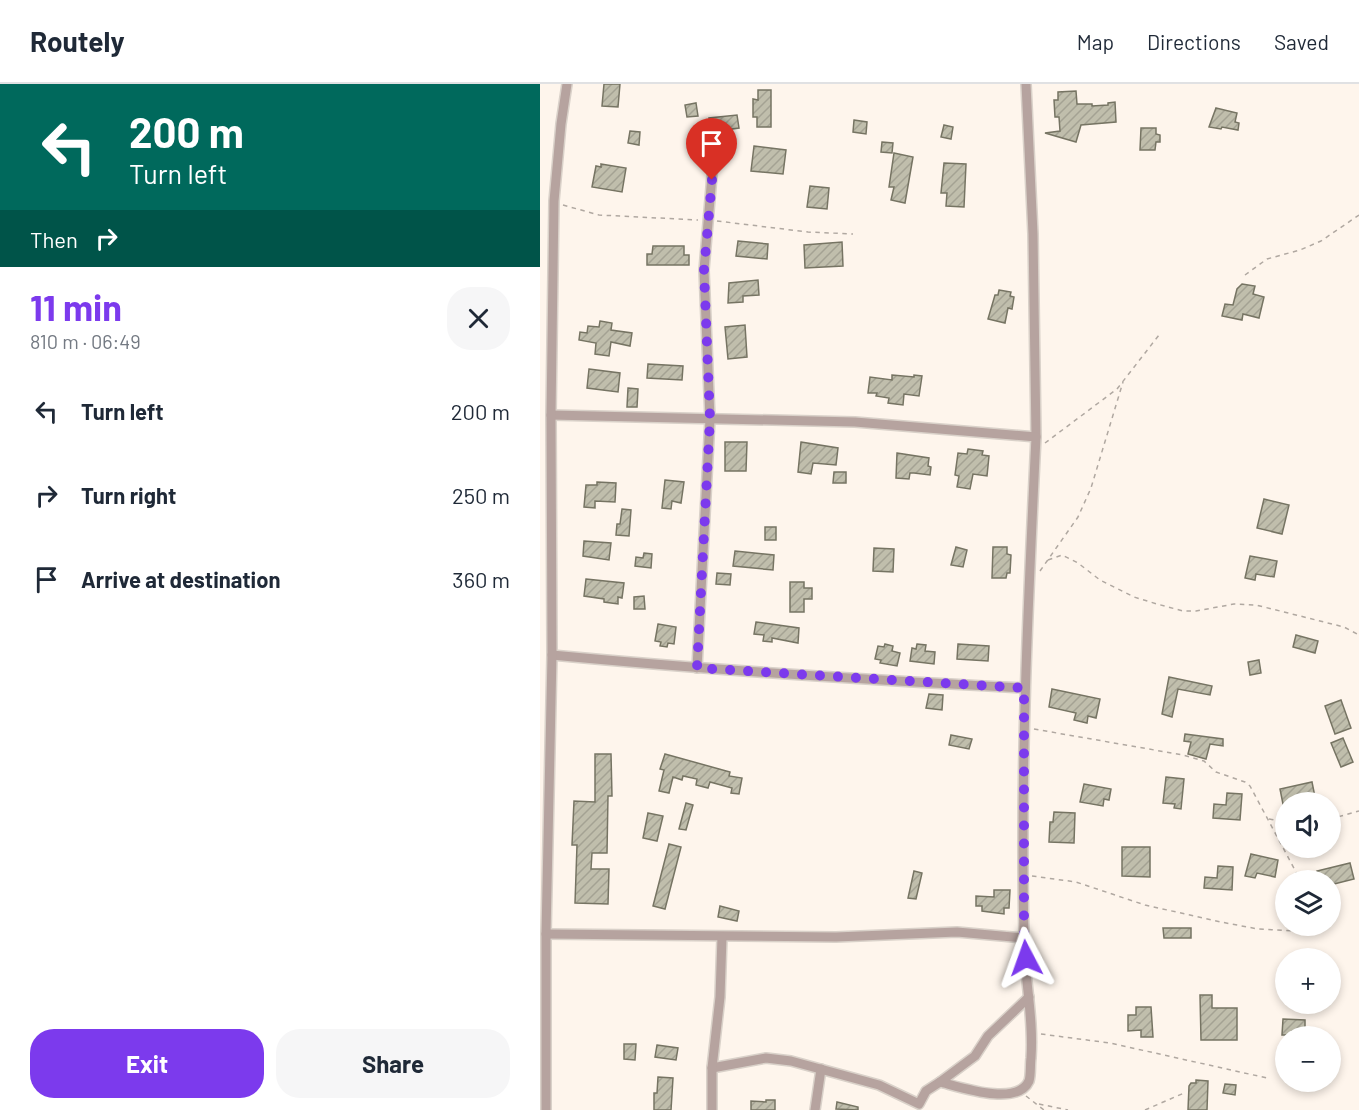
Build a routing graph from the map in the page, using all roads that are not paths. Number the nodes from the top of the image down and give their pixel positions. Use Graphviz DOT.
graph roads {
  1 [pos="567,84"];
  2 [pos="1026,84"];
  3 [pos="716,140"];
  4 [pos="551,416"];
  5 [pos="710,419"];
  6 [pos="1036,437"];
  7 [pos="552,656"];
  8 [pos="697,668"];
  9 [pos="1024,688"];
  10 [pos="546,934"];
  11 [pos="722,937"];
  12 [pos="1024,939"];
  13 [pos="1029,997"];
  14 [pos="712,1068"];
  15 [pos="821,1069"];
  16 [pos="940,1082"];
  17 [pos="919,1107"];
  18 [pos="546,1110"];
  19 [pos="712,1110"];
  20 [pos="815,1110"];
  1 -- 4 [label="street"];
  2 -- 6 [label="street"];
  3 -- 5 [label="street"];
  4 -- 5 [label="street"];
  4 -- 7 [label="street"];
  5 -- 6 [label="street"];
  5 -- 8 [label="street"];
  6 -- 9 [label="street"];
  7 -- 8 [label="street"];
  7 -- 10 [label="street"];
  8 -- 9 [label="street"];
  9 -- 12 [label="street"];
  10 -- 11 [label="street"];
  10 -- 18 [label="street"];
  11 -- 12 [label="street"];
  11 -- 14 [label="street"];
  12 -- 13 [label="street"];
  13 -- 16 [label="street"];
  13 -- 16 [label="street"];
  14 -- 15 [label="street"];
  14 -- 19 [label="street"];
  15 -- 17 [label="street"];
  15 -- 20 [label="street"];
  16 -- 17 [label="street"];
}
